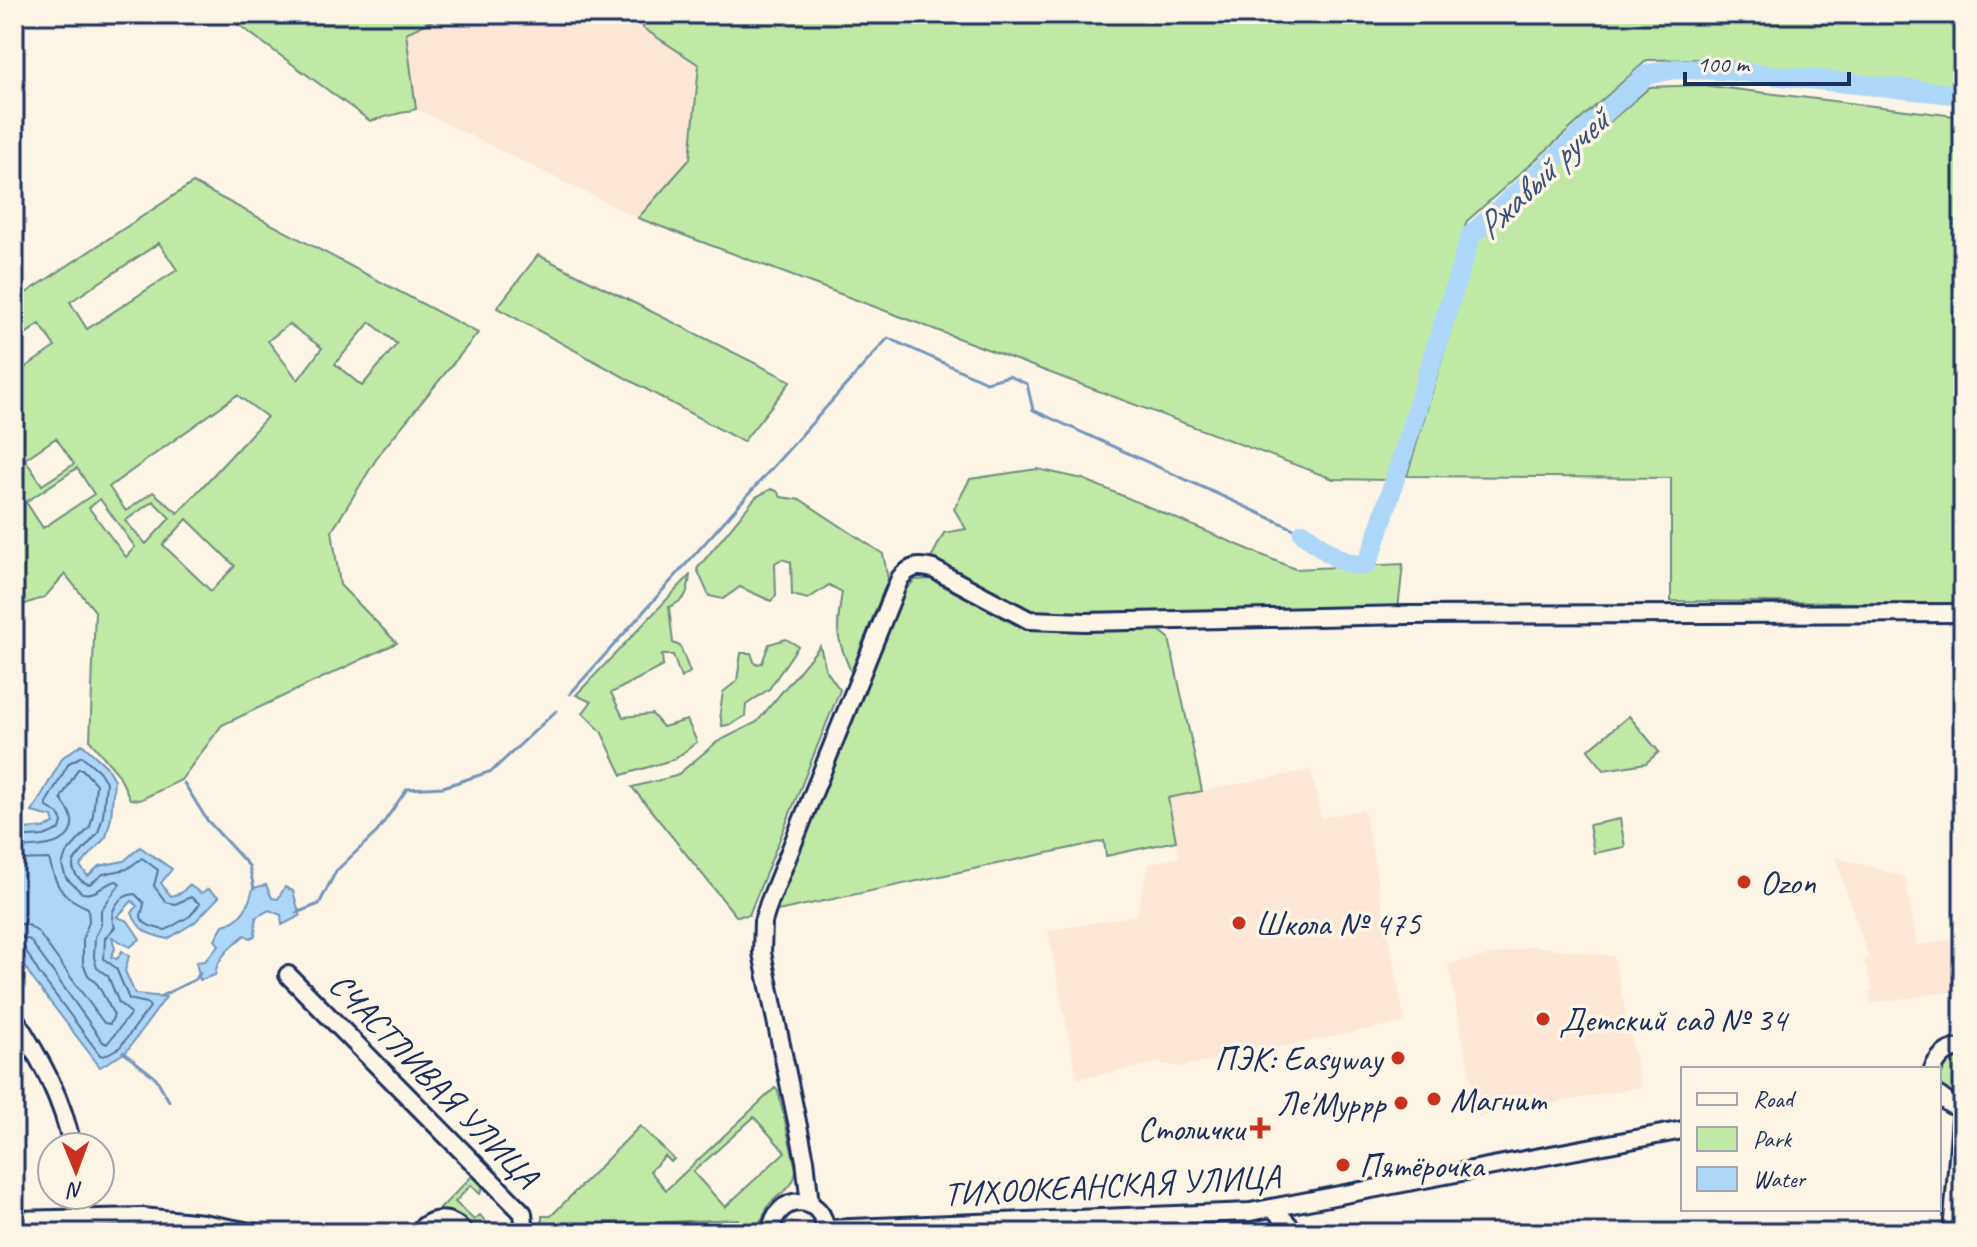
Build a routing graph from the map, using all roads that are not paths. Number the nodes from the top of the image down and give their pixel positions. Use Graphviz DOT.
graph roads {
  1 [pos="1963,613"];
  2 [pos="288,975"];
  3 [pos="14,1017"];
  4 [pos="1963,1048"];
  5 [pos="1934,1067"];
  6 [pos="1941,1098"];
  7 [pos="1962,1106"];
  8 [pos="1681,1130"];
  9 [pos="69,1131"];
  10 [pos="810,1204"];
  11 [pos="1274,1209"];
  12 [pos="81,1211"];
  13 [pos="82,1218"];
  14 [pos="14,1220"];
  15 [pos="826,1231"];
  16 [pos="256,1233"];
  17 [pos="417,1233"];
  18 [pos="465,1233"];
  19 [pos="525,1233"];
  20 [pos="770,1233"];
  21 [pos="1296,1233"];
  22 [pos="1952,1233"];
  1 -- 10 [label="street"];
  2 -- 19 [label="street, СЧАСТЛИВАЯ УЛИЦА"];
  3 -- 9 [label="street"];
  4 -- 5 [label="street"];
  6 -- 7 [label="street"];
  7 -- 22 [label="street"];
  8 -- 11 [label="street, ТИХООКЕАНСКАЯ УЛИЦА"];
  10 -- 15 [label="street"];
  10 -- 20 [label="street"];
  11 -- 15 [label="street, ТИХООКЕАНСКАЯ УЛИЦА"];
  11 -- 21 [label="street"];
  12 -- 13 [label="street"];
  13 -- 14 [label="street"];
  13 -- 16 [label="street"];
  17 -- 18 [label="street"];
}
